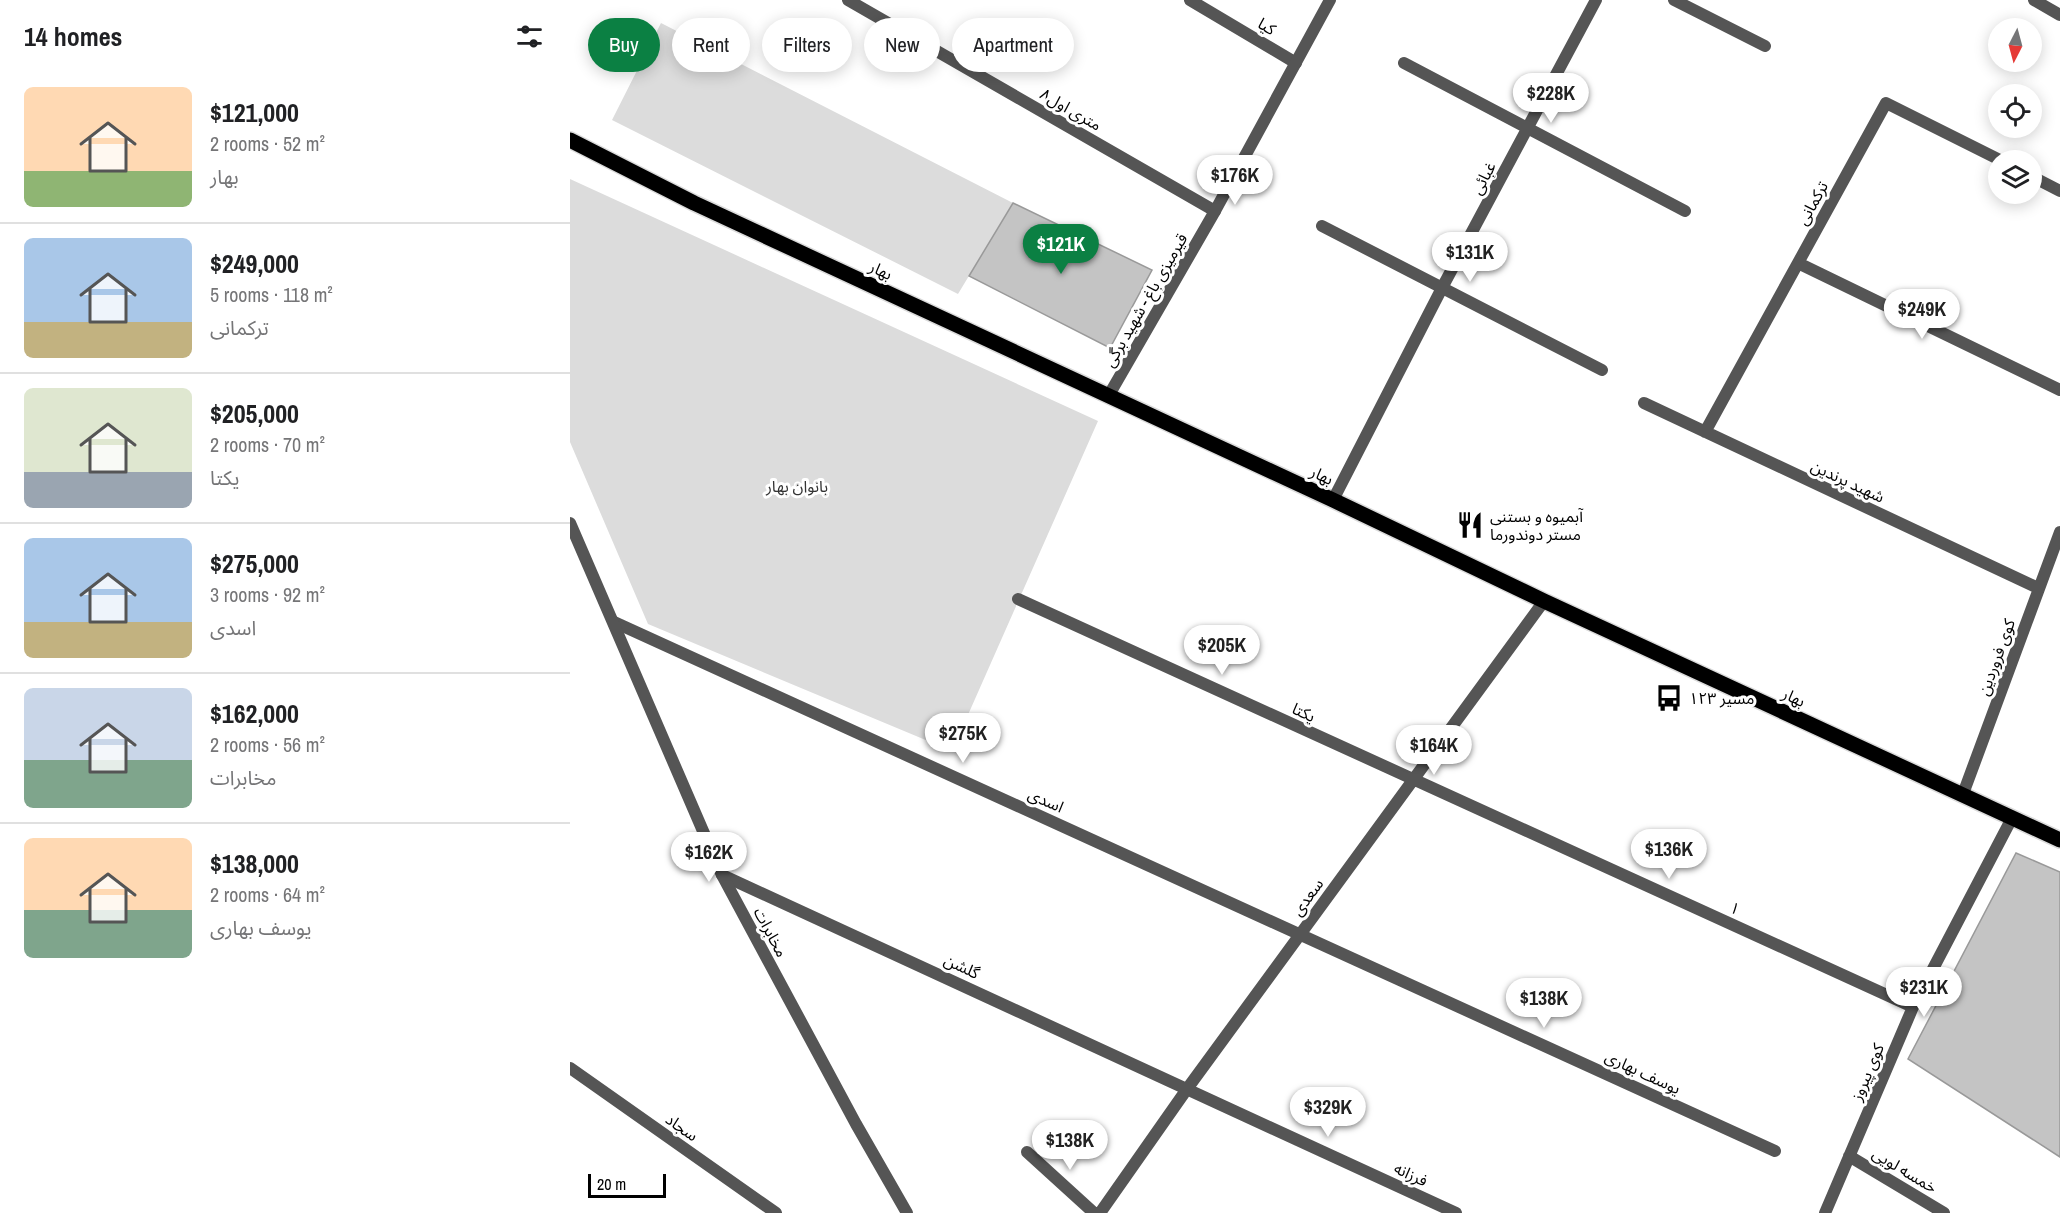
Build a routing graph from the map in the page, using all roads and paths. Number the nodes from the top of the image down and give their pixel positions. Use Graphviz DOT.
graph roads {
  1 [pos="848,0"];
  2 [pos="1190,0"];
  3 [pos="1330,0"];
  4 [pos="1596,0"];
  5 [pos="1674,0"];
  6 [pos="2034,0"];
  7 [pos="2060,15"];
  8 [pos="1765,45"];
  9 [pos="1296,63"];
  10 [pos="1404,63"];
  11 [pos="1528,129"];
  12 [pos="570,140"];
  13 [pos="1988,154"];
  14 [pos="2042,182"];
  15 [pos="2060,191"];
  16 [pos="1215,211"];
  17 [pos="1685,211"];
  18 [pos="1322,226"];
  19 [pos="1798,263"];
  20 [pos="1443,286"];
  21 [pos="1602,370"];
  22 [pos="2060,390"];
  23 [pos="1109,395"];
  24 [pos="1644,402"];
  25 [pos="1705,432"];
  26 [pos="1333,500"];
  27 [pos="570,524"];
  28 [pos="2060,532"];
  29 [pos="2038,588"];
  30 [pos="1018,599"];
  31 [pos="1544,601"];
  32 [pos="614,622"];
  33 [pos="1413,780"];
  34 [pos="1963,794"];
  35 [pos="2012,818"];
  36 [pos="2060,840"];
  37 [pos="722,875"];
  38 [pos="1301,934"];
  39 [pos="1913,1007"];
  40 [pos="570,1068"];
  41 [pos="1187,1089"];
  42 [pos="1775,1151"];
  43 [pos="1027,1152"];
  44 [pos="1849,1156"];
  45 [pos="776,1213"];
  46 [pos="907,1213"];
  47 [pos="1094,1213"];
  48 [pos="1100,1213"];
  49 [pos="1456,1213"];
  50 [pos="1825,1213"];
  51 [pos="1944,1213"];
  1 -- 16 [label="street, ۸متری اول"];
  2 -- 9 [label="street, کیا"];
  3 -- 9 [label="street, قیرمیزی باغ - شهید برگی"];
  4 -- 11 [label="street, غبائی"];
  5 -- 8 [label="street"];
  6 -- 7 [label="street"];
  9 -- 16 [label="street, قیرمیزی باغ - شهید برگی"];
  10 -- 11 [label="street"];
  11 -- 17 [label="street"];
  11 -- 20 [label="street, غبائی"];
  12 -- 23 [label="main road, بهار"];
  13 -- 19 [label="street, ترکمانی"];
  14 -- 15 [label="street"];
  16 -- 23 [label="street, قیرمیزی باغ - شهید برگی"];
  18 -- 20 [label="street"];
  19 -- 22 [label="street"];
  19 -- 25 [label="street, ترکمانی"];
  20 -- 21 [label="street"];
  20 -- 26 [label="street, غبائی"];
  23 -- 26 [label="main road, بهار"];
  24 -- 25 [label="street, شهید پرندین"];
  25 -- 29 [label="street, شهید پرندین"];
  26 -- 31 [label="main road, بهار"];
  27 -- 32 [label="street, مخابرات"];
  28 -- 29 [label="street, کوی فروردین"];
  29 -- 34 [label="street, کوی فروردین"];
  30 -- 33 [label="street, یکتا"];
  31 -- 33 [label="street, سعدی"];
  31 -- 34 [label="main road, بهار"];
  32 -- 37 [label="street, مخابرات"];
  32 -- 38 [label="street, اسدی"];
  33 -- 38 [label="street, سعدی"];
  33 -- 39 [label="street, ۱"];
  34 -- 35 [label="main road, بهار"];
  35 -- 36 [label="main road, بهار"];
  35 -- 39 [label="street, کوی پیروز"];
  37 -- 41 [label="street, گلشن"];
  37 -- 46 [label="street, مخابرات"];
  38 -- 41 [label="street, سعدی"];
  38 -- 42 [label="street, یوسف بهاری"];
  39 -- 44 [label="street, کوی پیروز"];
  40 -- 45 [label="street, سجاد"];
  41 -- 48 [label="street, سعدی"];
  41 -- 49 [label="street, فرزانه"];
  43 -- 47 [label="street"];
  44 -- 50 [label="street, کوی پیروز"];
  44 -- 51 [label="street, خمسه لویی"];
}
